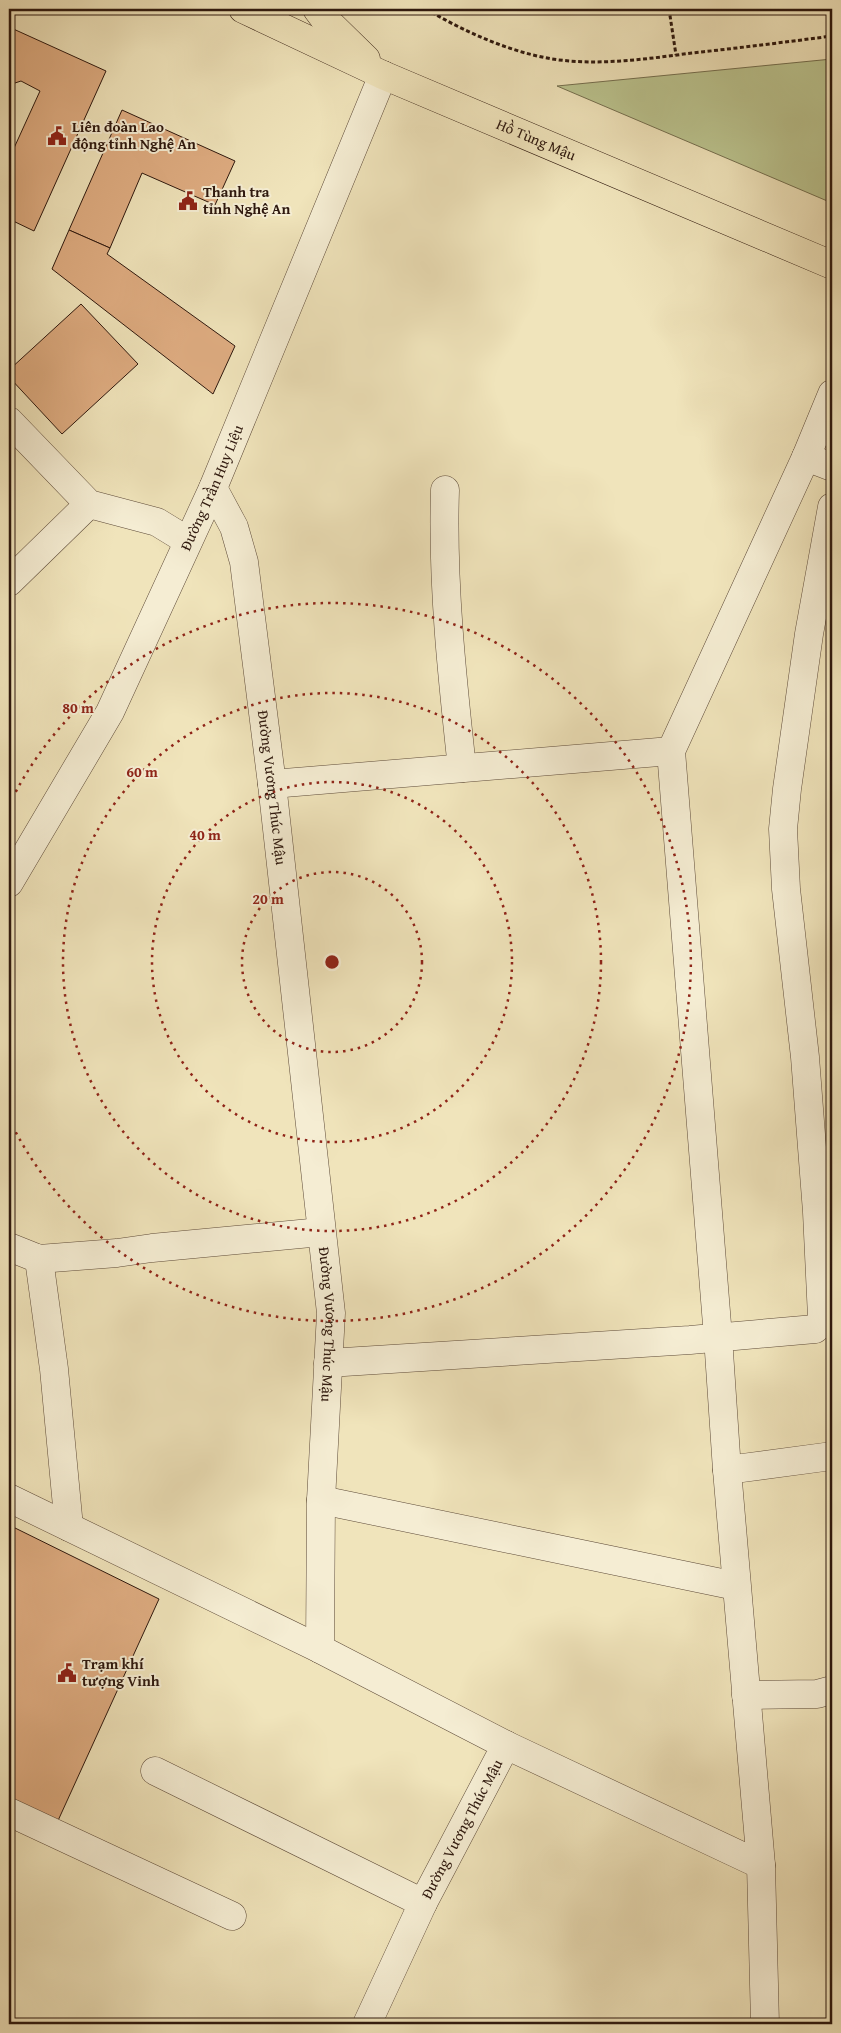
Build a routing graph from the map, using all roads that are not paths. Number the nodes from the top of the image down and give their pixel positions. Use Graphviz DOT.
graph roads {
  1 [pos="243,9"];
  2 [pos="318,9"];
  3 [pos="383,75"];
  4 [pos="832,265"];
  5 [pos="832,394"];
  6 [pos="9,421"];
  7 [pos="806,457"];
  8 [pos="832,467"];
  9 [pos="214,488"];
  10 [pos="445,490"];
  11 [pos="88,504"];
  12 [pos="832,507"];
  13 [pos="188,541"];
  14 [pos="9,582"];
  15 [pos="671,751"];
  16 [pos="462,768"];
  17 [pos="272,784"];
  18 [pos="9,883"];
  19 [pos="821,1106"];
  20 [pos="825,1211"];
  21 [pos="321,1232"];
  22 [pos="9,1247"];
  23 [pos="39,1259"];
  24 [pos="718,1337"];
  25 [pos="328,1363"];
  26 [pos="832,1456"];
  27 [pos="727,1470"];
  28 [pos="9,1498"];
  29 [pos="321,1500"];
  30 [pos="69,1527"];
  31 [pos="736,1586"];
  32 [pos="320,1649"];
  33 [pos="832,1690"];
  34 [pos="746,1695"];
  35 [pos="506,1745"];
  36 [pos="155,1771"];
  37 [pos="9,1812"];
  38 [pos="761,1865"];
  39 [pos="423,1902"];
  40 [pos="232,1916"];
  41 [pos="367,2024"];
  42 [pos="765,2024"];
  1 -- 3 [label="main road, Hồ Tùng Mậu"];
  2 -- 3 [label="main road"];
  3 -- 4 [label="main road, Hồ Tùng Mậu"];
  3 -- 9 [label="street, Đường Trần Huy Liệu"];
  5 -- 7 [label="street"];
  6 -- 11 [label="street"];
  7 -- 8 [label="street"];
  7 -- 15 [label="street"];
  9 -- 13 [label="street, Đường Trần Huy Liệu"];
  9 -- 17 [label="street, Đường Vương Thúc Mậu"];
  10 -- 16 [label="street"];
  11 -- 13 [label="street"];
  11 -- 14 [label="street"];
  12 -- 19 [label="street"];
  13 -- 18 [label="street, Đường Trần Huy Liệu"];
  15 -- 16 [label="street"];
  15 -- 24 [label="street"];
  16 -- 17 [label="street"];
  17 -- 21 [label="street, Đường Vương Thúc Mậu"];
  19 -- 20 [label="street"];
  20 -- 24 [label="street"];
  21 -- 23 [label="street"];
  21 -- 25 [label="street, Đường Vương Thúc Mậu"];
  22 -- 23 [label="street"];
  23 -- 30 [label="street"];
  24 -- 25 [label="street"];
  24 -- 27 [label="street"];
  25 -- 29 [label="street, Đường Vương Thúc Mậu"];
  26 -- 27 [label="street"];
  27 -- 31 [label="street"];
  28 -- 30 [label="street"];
  29 -- 31 [label="street"];
  29 -- 32 [label="street, Đường Vương Thúc Mậu"];
  30 -- 32 [label="street"];
  31 -- 34 [label="street"];
  32 -- 35 [label="street, Đường Vương Thúc Mậu"];
  33 -- 34 [label="street"];
  34 -- 38 [label="street"];
  35 -- 38 [label="street"];
  35 -- 39 [label="street, Đường Vương Thúc Mậu"];
  36 -- 39 [label="street"];
  37 -- 40 [label="street"];
  38 -- 42 [label="street"];
  39 -- 41 [label="street, Đường Vương Thúc Mậu"];
}
